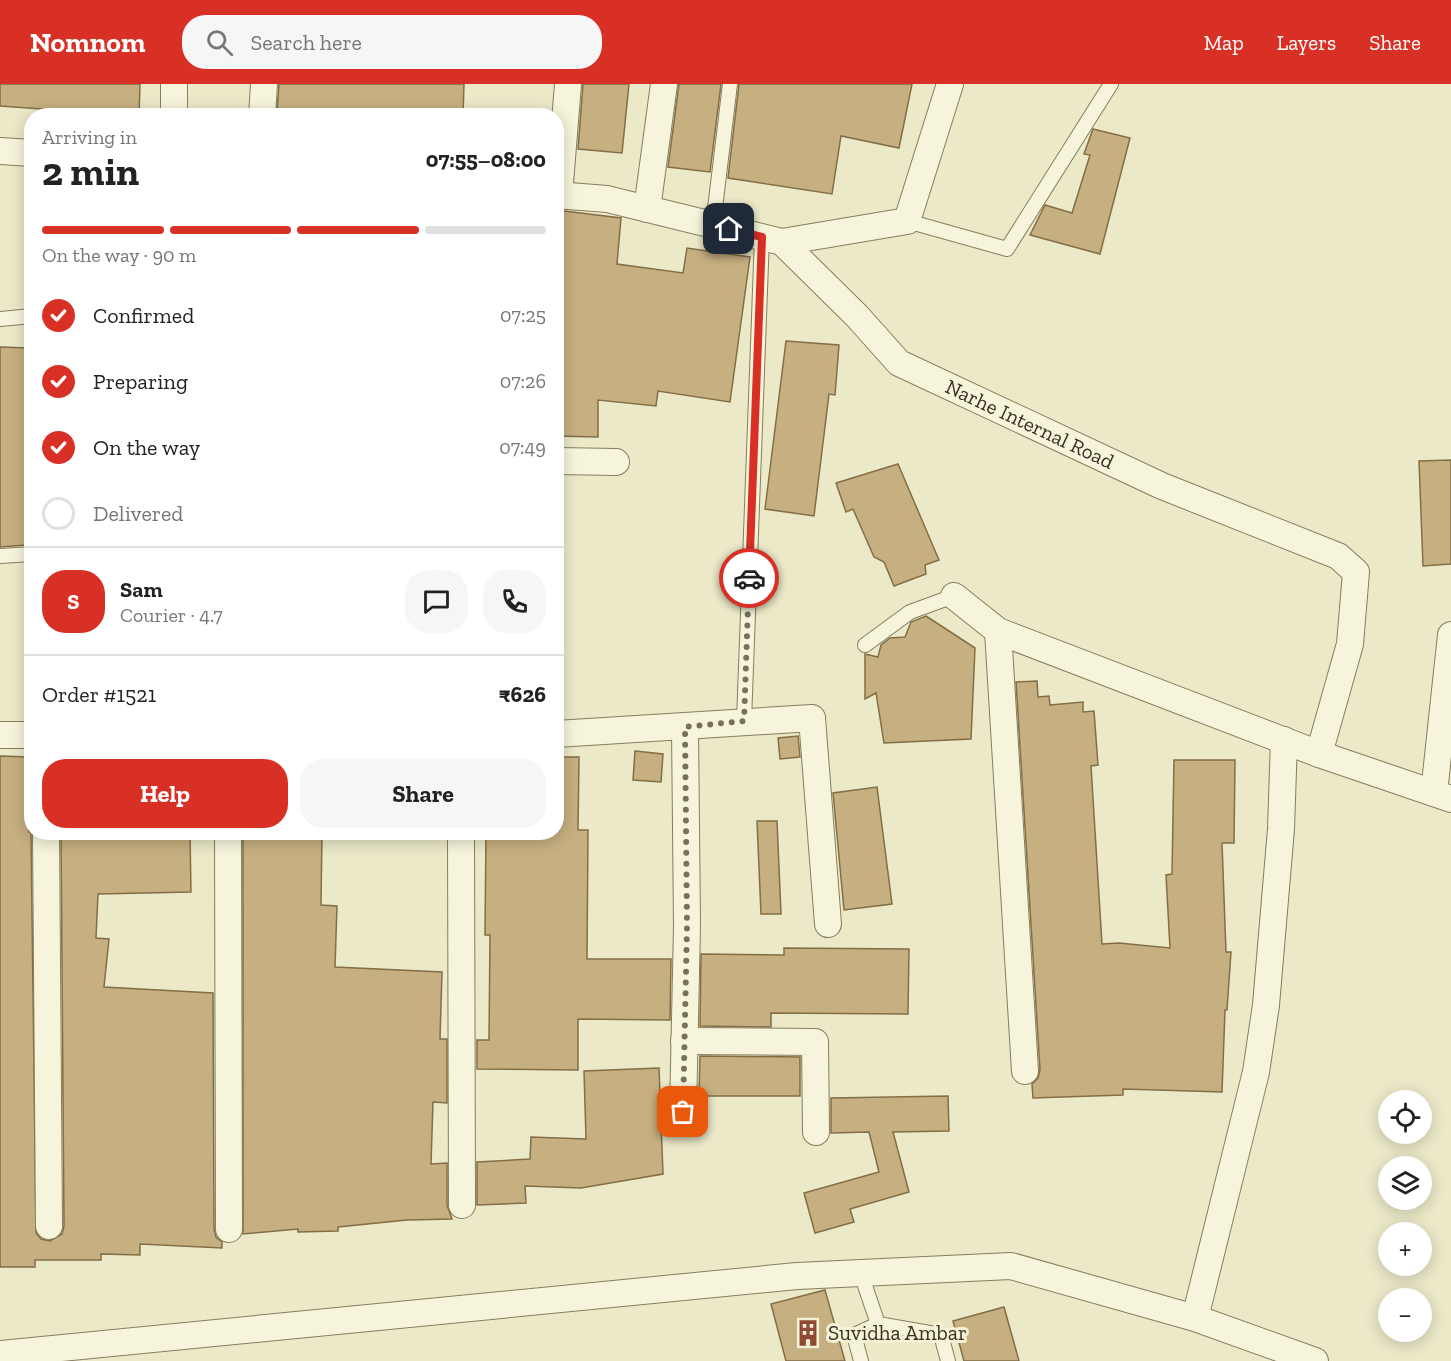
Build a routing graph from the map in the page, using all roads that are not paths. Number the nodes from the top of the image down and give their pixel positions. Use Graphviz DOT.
graph roads {
  1 [pos="174,84"];
  2 [pos="264,84"];
  3 [pos="568,84"];
  4 [pos="664,84"];
  5 [pos="730,84"];
  6 [pos="950,84"];
  7 [pos="1111,84"];
  8 [pos="174,108"];
  9 [pos="262,108"];
  10 [pos="564,128"];
  11 [pos="0,151"];
  12 [pos="24,152"];
  13 [pos="564,195"];
  14 [pos="647,209"];
  15 [pos="907,221"];
  16 [pos="713,225"];
  17 [pos="772,240"];
  18 [pos="24,317"];
  19 [pos="0,319"];
  20 [pos="564,461"];
  21 [pos="616,462"];
  22 [pos="24,554"];
  23 [pos="0,556"];
  24 [pos="954,596"];
  25 [pos="998,631"];
  26 [pos="1451,635"];
  27 [pos="865,645"];
  28 [pos="744,721"];
  29 [pos="685,727"];
  30 [pos="564,734"];
  31 [pos="0,735"];
  32 [pos="24,735"];
  33 [pos="1284,740"];
  34 [pos="1319,754"];
  35 [pos="1442,796"];
  36 [pos="46,840"];
  37 [pos="228,840"];
  38 [pos="461,840"];
  39 [pos="828,924"];
  40 [pos="684,1041"];
  41 [pos="1025,1071"];
  42 [pos="683,1112"];
  43 [pos="816,1132"];
  44 [pos="462,1205"];
  45 [pos="49,1226"];
  46 [pos="229,1229"];
  47 [pos="861,1274"];
  48 [pos="1195,1318"];
  49 [pos="878,1324"];
  50 [pos="0,1354"];
  51 [pos="861,1361"];
  52 [pos="948,1361"];
  53 [pos="1315,1361"];
  1 -- 8 [label="street"];
  2 -- 9 [label="street"];
  3 -- 10 [label="street"];
  4 -- 14 [label="street"];
  5 -- 16 [label="lane"];
  6 -- 15 [label="street"];
  7 -- 15 [label="lane"];
  11 -- 12 [label="street"];
  13 -- 14 [label="street"];
  14 -- 16 [label="street"];
  15 -- 17 [label="street"];
  16 -- 17 [label="street"];
  17 -- 28 [label="lane"];
  17 -- 34 [label="street, Narhe Internal Road"];
  18 -- 19 [label="lane"];
  20 -- 21 [label="street"];
  22 -- 23 [label="lane"];
  24 -- 25 [label="street"];
  24 -- 27 [label="lane"];
  25 -- 33 [label="street"];
  25 -- 41 [label="street"];
  26 -- 35 [label="street"];
  28 -- 29 [label="street"];
  28 -- 39 [label="street"];
  29 -- 30 [label="street"];
  29 -- 40 [label="street"];
  31 -- 32 [label="street"];
  33 -- 34 [label="street"];
  33 -- 48 [label="street"];
  34 -- 35 [label="street"];
  36 -- 45 [label="street"];
  37 -- 46 [label="street"];
  38 -- 44 [label="street"];
  40 -- 42 [label="street"];
  40 -- 43 [label="street"];
  47 -- 48 [label="street"];
  47 -- 49 [label="lane"];
  47 -- 50 [label="street"];
  48 -- 53 [label="street"];
  49 -- 51 [label="lane"];
  49 -- 52 [label="lane"];
}
